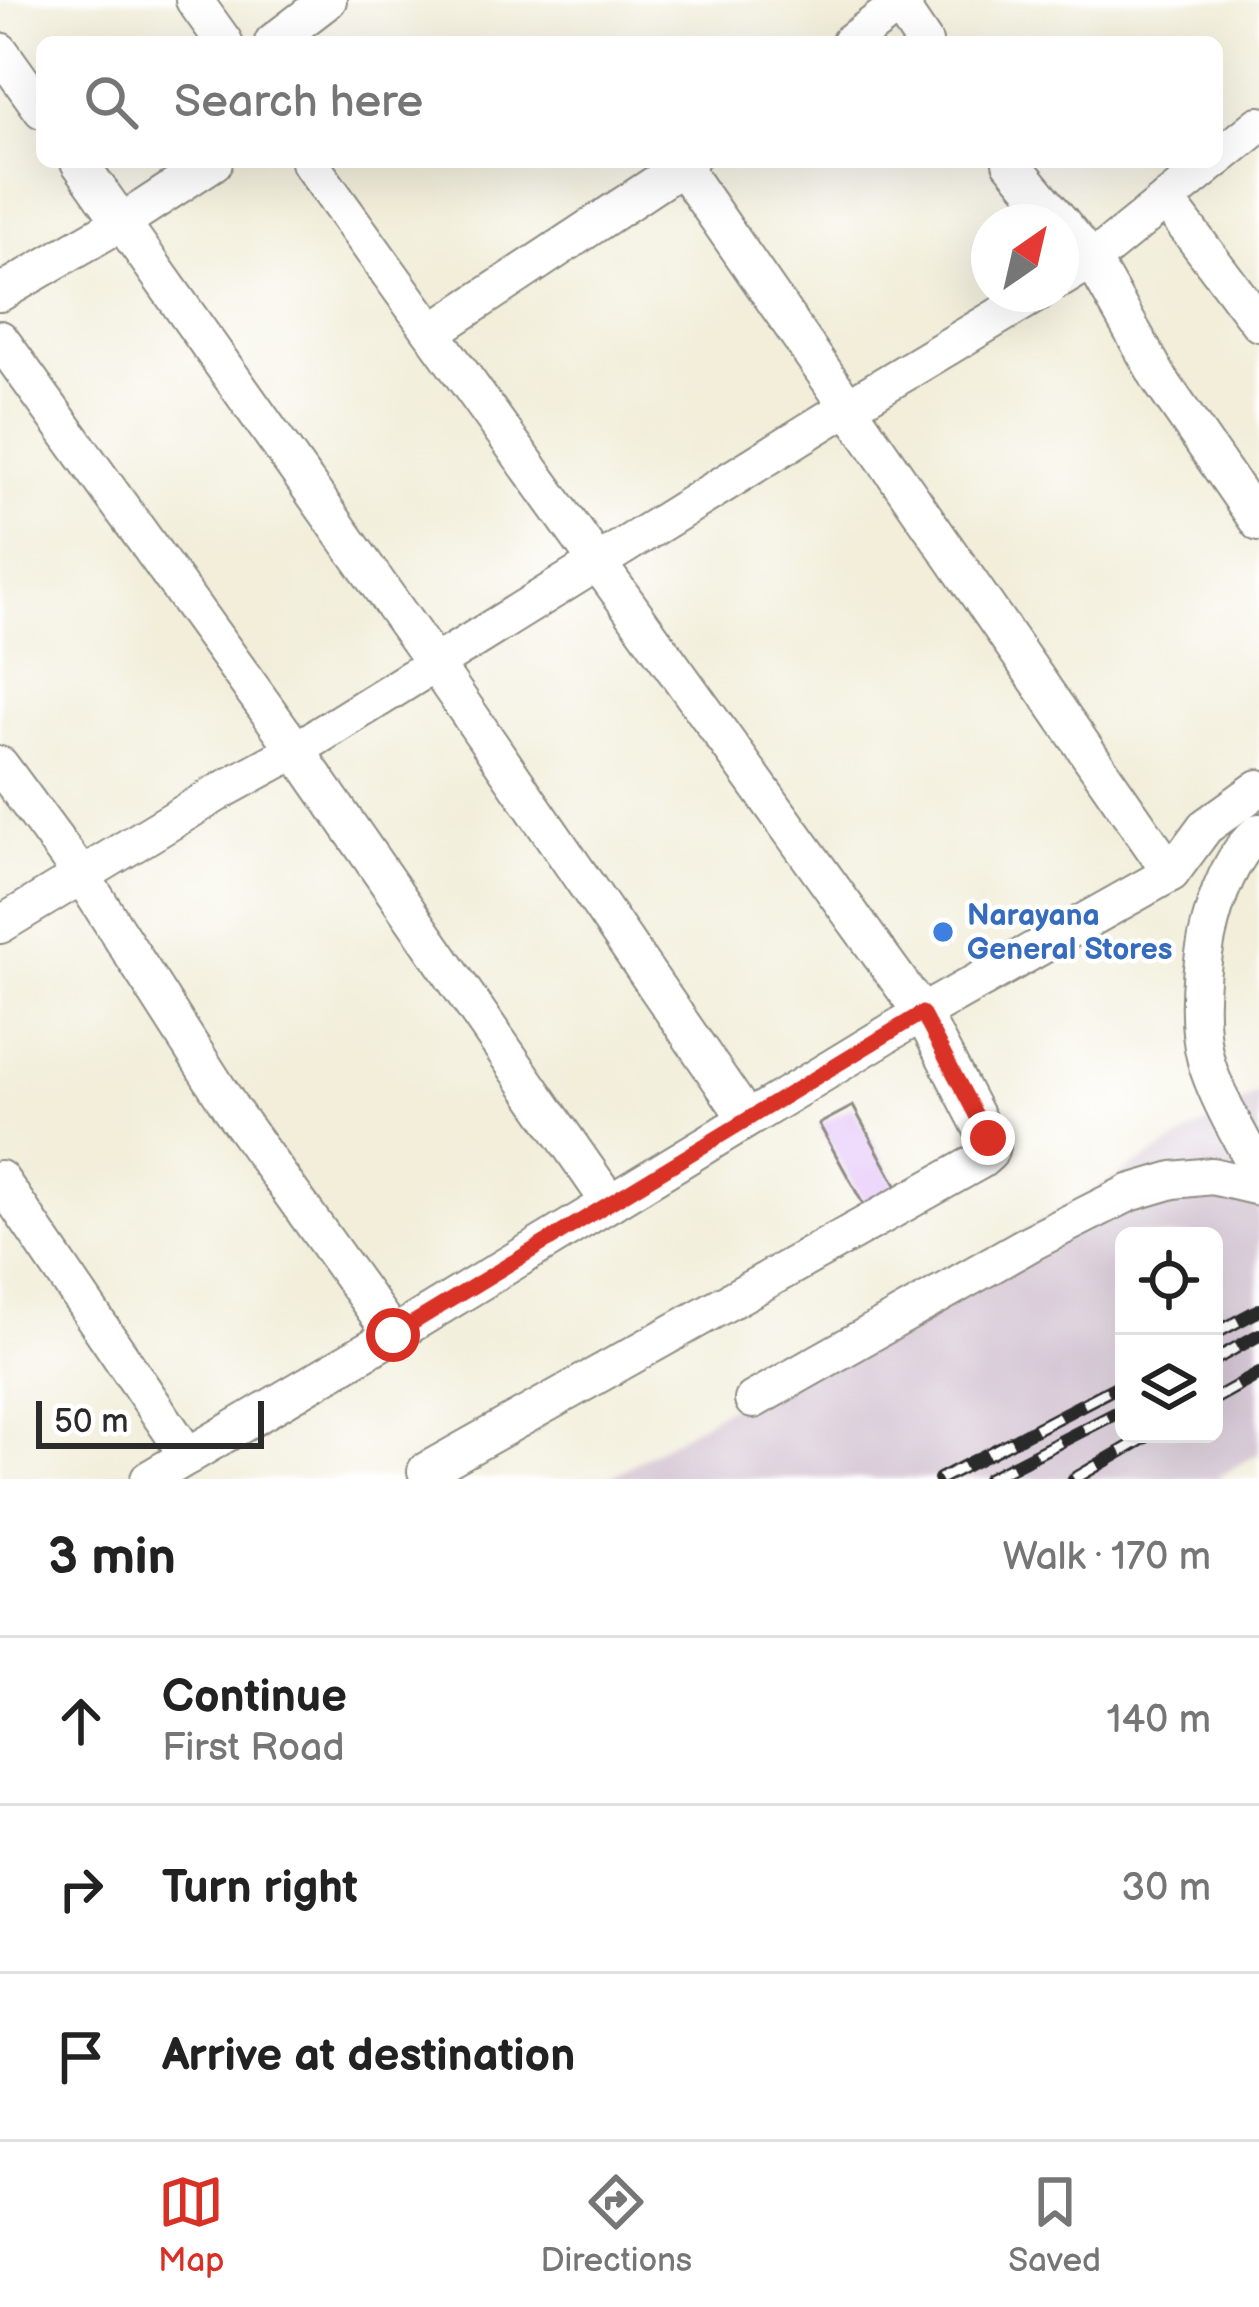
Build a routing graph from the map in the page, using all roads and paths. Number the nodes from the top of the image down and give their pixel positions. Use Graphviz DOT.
graph roads {
  1 [pos="194,0"];
  2 [pos="328,0"];
  3 [pos="900,2"];
  4 [pos="220,36"];
  5 [pos="281,36"];
  6 [pos="858,36"];
  7 [pos="920,36"];
  8 [pos="0,51"];
  9 [pos="36,102"];
  10 [pos="1259,125"];
  11 [pos="1223,154"];
  12 [pos="84,168"];
  13 [pos="205,168"];
  14 [pos="313,168"];
  15 [pos="680,168"];
  16 [pos="689,168"];
  17 [pos="1016,168"];
  18 [pos="1205,168"];
  19 [pos="1166,200"];
  20 [pos="1046,204"];
  21 [pos="122,222"];
  22 [pos="1079,267"];
  23 [pos="1079,272"];
  24 [pos="0,293"];
  25 [pos="1006,312"];
  26 [pos="1259,323"];
  27 [pos="432,332"];
  28 [pos="0,339"];
  29 [pos="846,408"];
  30 [pos="1259,524"];
  31 [pos="598,562"];
  32 [pos="434,663"];
  33 [pos="296,750"];
  34 [pos="0,765"];
  35 [pos="1259,788"];
  36 [pos="1259,832"];
  37 [pos="1171,873"];
  38 [pos="82,876"];
  39 [pos="0,925"];
  40 [pos="922,1013"];
  41 [pos="747,1119"];
  42 [pos="1259,1171"];
  43 [pos="0,1179"];
  44 [pos="1259,1187"];
  45 [pos="610,1202"];
  46 [pos="393,1335"];
  47 [pos="753,1400"];
  48 [pos="188,1456"];
  49 [pos="426,1471"];
  50 [pos="149,1479"];
  1 -- 4 [label="street"];
  2 -- 5 [label="street"];
  3 -- 6 [label="street"];
  3 -- 7 [label="street"];
  8 -- 9 [label="street"];
  10 -- 11 [label="street"];
  12 -- 21 [label="street"];
  13 -- 21 [label="street"];
  14 -- 27 [label="street"];
  15 -- 27 [label="street"];
  16 -- 29 [label="street"];
  17 -- 20 [label="street"];
  18 -- 19 [label="street"];
  19 -- 22 [label="street"];
  19 -- 26 [label="street"];
  21 -- 24 [label="street"];
  21 -- 32 [label="street"];
  23 -- 30 [label="street"];
  25 -- 29 [label="street"];
  27 -- 31 [label="street"];
  28 -- 33 [label="street"];
  29 -- 31 [label="street"];
  29 -- 37 [label="street"];
  31 -- 32 [label="street"];
  31 -- 40 [label="street"];
  32 -- 33 [label="street"];
  32 -- 41 [label="street"];
  33 -- 38 [label="street"];
  33 -- 45 [label="street"];
  34 -- 38 [label="street"];
  35 -- 37 [label="street"];
  36 -- 42 [label="street"];
  37 -- 40 [label="street"];
  38 -- 39 [label="street"];
  38 -- 46 [label="street"];
  40 -- 41 [label="street"];
  40 -- 49 [label="street"];
  41 -- 45 [label="street"];
  43 -- 48 [label="street"];
  44 -- 47 [label="street"];
  45 -- 46 [label="street"];
  46 -- 48 [label="street"];
  48 -- 50 [label="street"];
}
